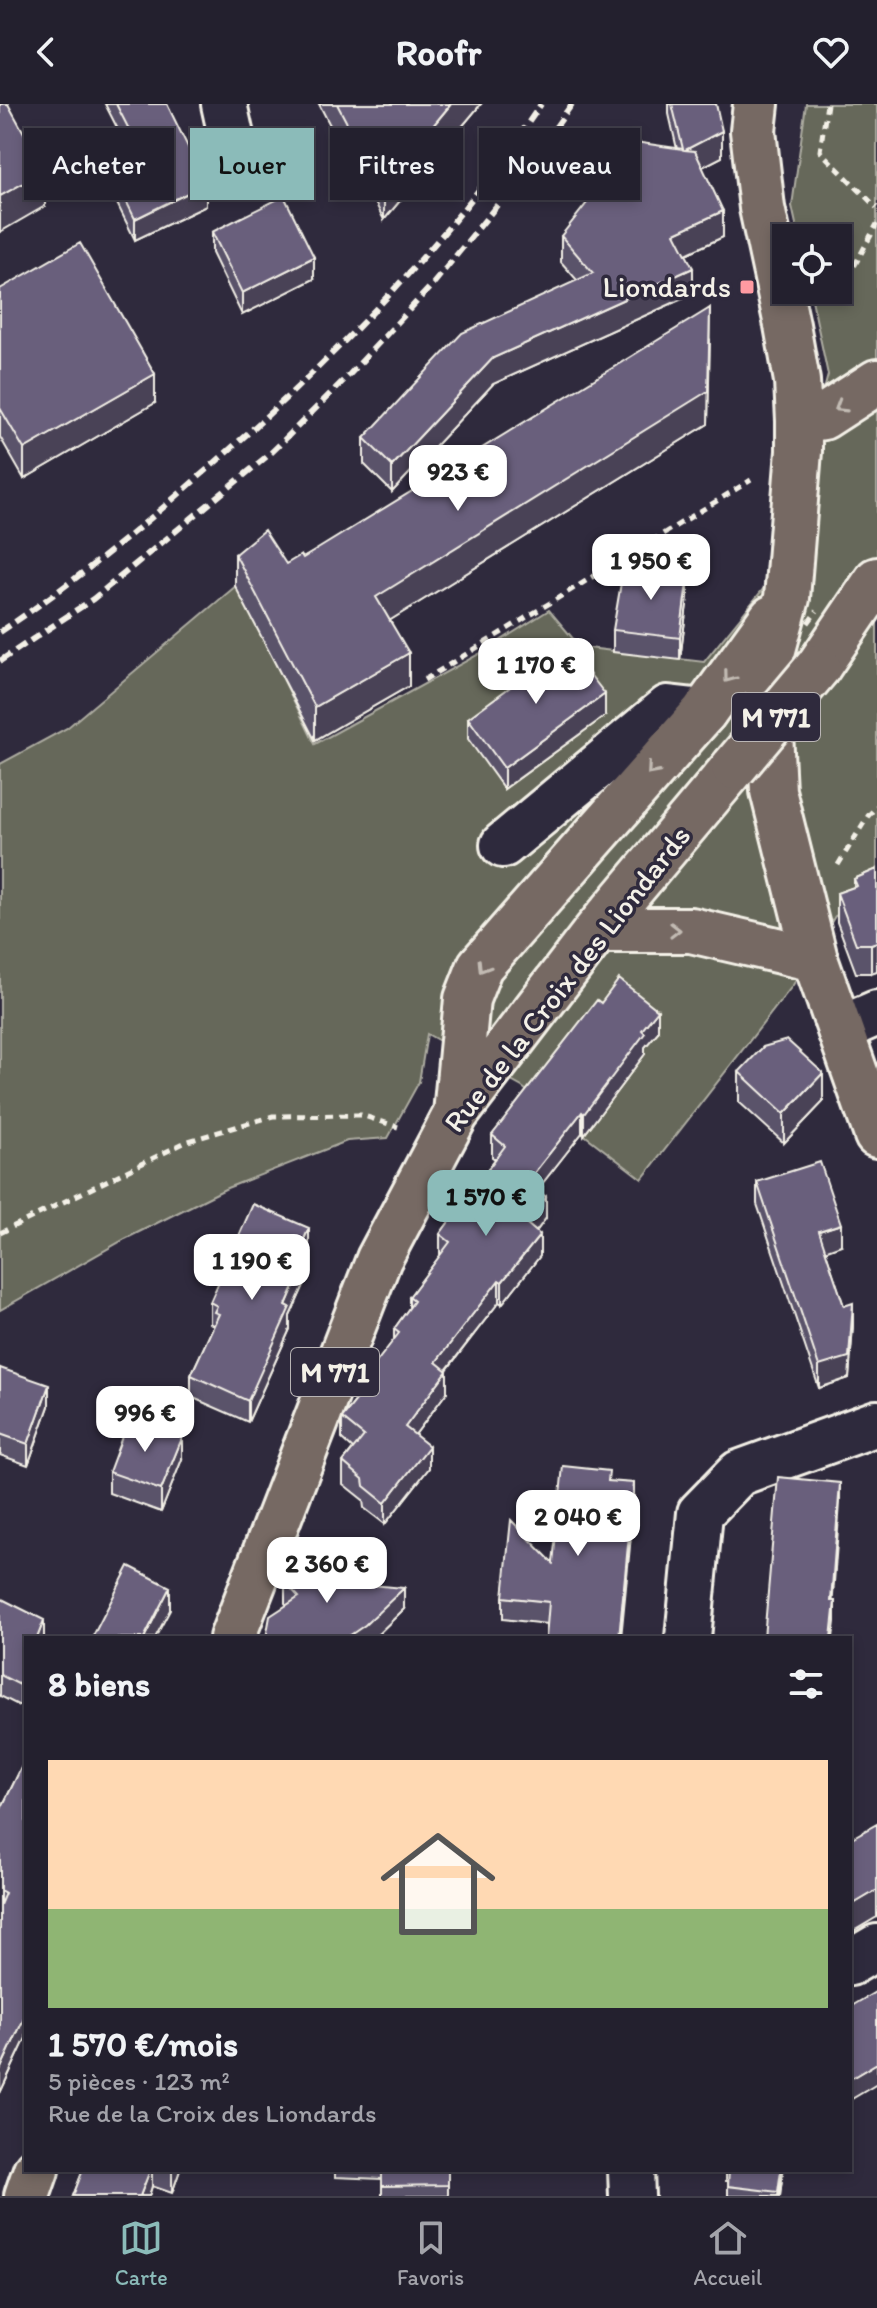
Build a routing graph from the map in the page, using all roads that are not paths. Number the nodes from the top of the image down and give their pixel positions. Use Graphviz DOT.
graph roads {
  1 [pos="224,104"];
  2 [pos="756,104"];
  3 [pos="229,128"];
  4 [pos="877,382"];
  5 [pos="799,436"];
  6 [pos="877,580"];
  7 [pos="787,598"];
  8 [pos="704,712"];
  9 [pos="503,845"];
  10 [pos="597,930"];
  11 [pos="815,959"];
  12 [pos="858,1021"];
  13 [pos="448,1128"];
  14 [pos="877,1135"];
  15 [pos="877,1423"];
  16 [pos="233,1636"];
  17 [pos="688,1636"];
  18 [pos="877,1947"];
  19 [pos="852,1962"];
  20 [pos="35,2172"];
  21 [pos="631,2172"];
  22 [pos="27,2196"];
  23 [pos="632,2196"];
  1 -- 3 [label="street"];
  2 -- 5 [label="main road"];
  4 -- 5 [label="main road, one-way"];
  5 -- 7 [label="main road"];
  6 -- 10 [label="main road, Rue de la Croix des Liondards / M 771, bridge"];
  7 -- 8 [label="main road, one-way"];
  7 -- 11 [label="main road"];
  8 -- 9 [label="street"];
  8 -- 13 [label="main road, one-way"];
  10 -- 11 [label="main road, one-way"];
  10 -- 13 [label="main road, Rue de la Croix des Liondards / M 771"];
  11 -- 12 [label="main road"];
  12 -- 14 [label="main road"];
  13 -- 16 [label="main road, Rue de la Croix des Liondards / M 771"];
  15 -- 17 [label="street"];
  18 -- 19 [label="street"];
  20 -- 22 [label="main road"];
  21 -- 23 [label="street"];
}
